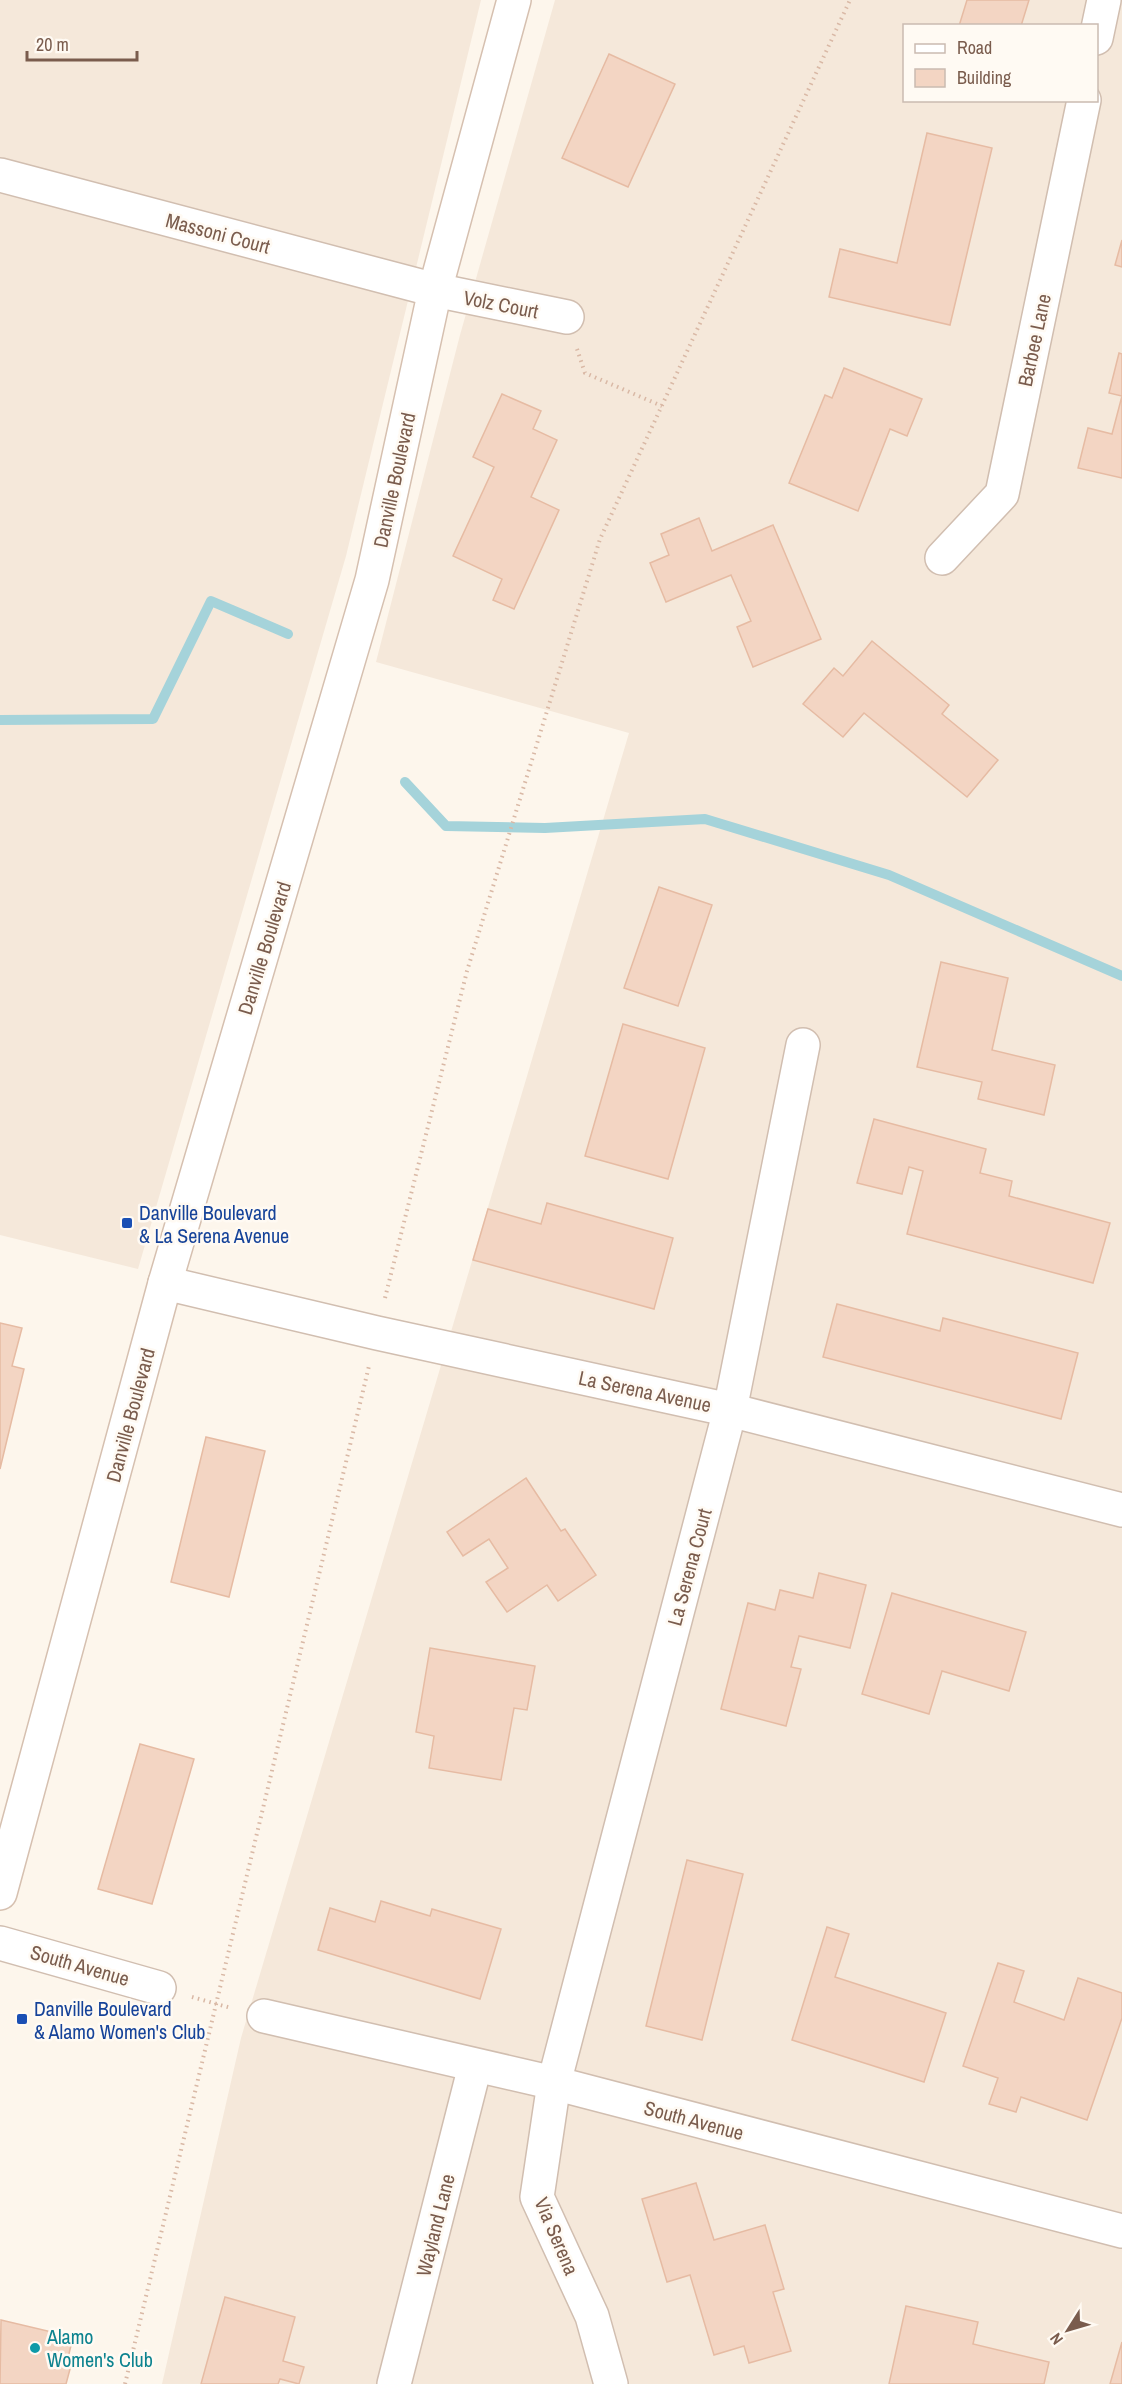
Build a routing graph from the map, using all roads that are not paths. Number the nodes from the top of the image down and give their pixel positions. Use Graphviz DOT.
graph roads {
  1 [pos="514,0"];
  2 [pos="1104,0"];
  3 [pos="1098,28"];
  4 [pos="1084,102"];
  5 [pos="0,175"];
  6 [pos="435,290"];
  7 [pos="567,317"];
  8 [pos="942,558"];
  9 [pos="803,1045"];
  10 [pos="165,1284"];
  11 [pos="730,1410"];
  12 [pos="1122,1510"];
  13 [pos="0,1893"];
  14 [pos="0,1943"];
  15 [pos="159,1988"];
  16 [pos="264,2016"];
  17 [pos="475,2066"];
  18 [pos="554,2083"];
  19 [pos="1122,2231"];
  20 [pos="394,2384"];
  21 [pos="611,2384"];
  1 -- 6 [label="street, Danville Boulevard"];
  2 -- 3 [label="street"];
  4 -- 8 [label="street, Barbee Lane"];
  5 -- 6 [label="street, Massoni Court"];
  6 -- 7 [label="street, Volz Court"];
  6 -- 10 [label="street, Danville Boulevard"];
  9 -- 11 [label="street, La Serena Court"];
  10 -- 11 [label="street, La Serena Avenue"];
  10 -- 13 [label="street, Danville Boulevard"];
  11 -- 12 [label="street, La Serena Avenue"];
  11 -- 18 [label="street, La Serena Court"];
  14 -- 15 [label="street, South Avenue"];
  16 -- 17 [label="street, South Avenue"];
  17 -- 18 [label="street, South Avenue"];
  17 -- 20 [label="street, Wayland Lane"];
  18 -- 19 [label="street, South Avenue"];
  18 -- 21 [label="street, Via Serena"];
}
